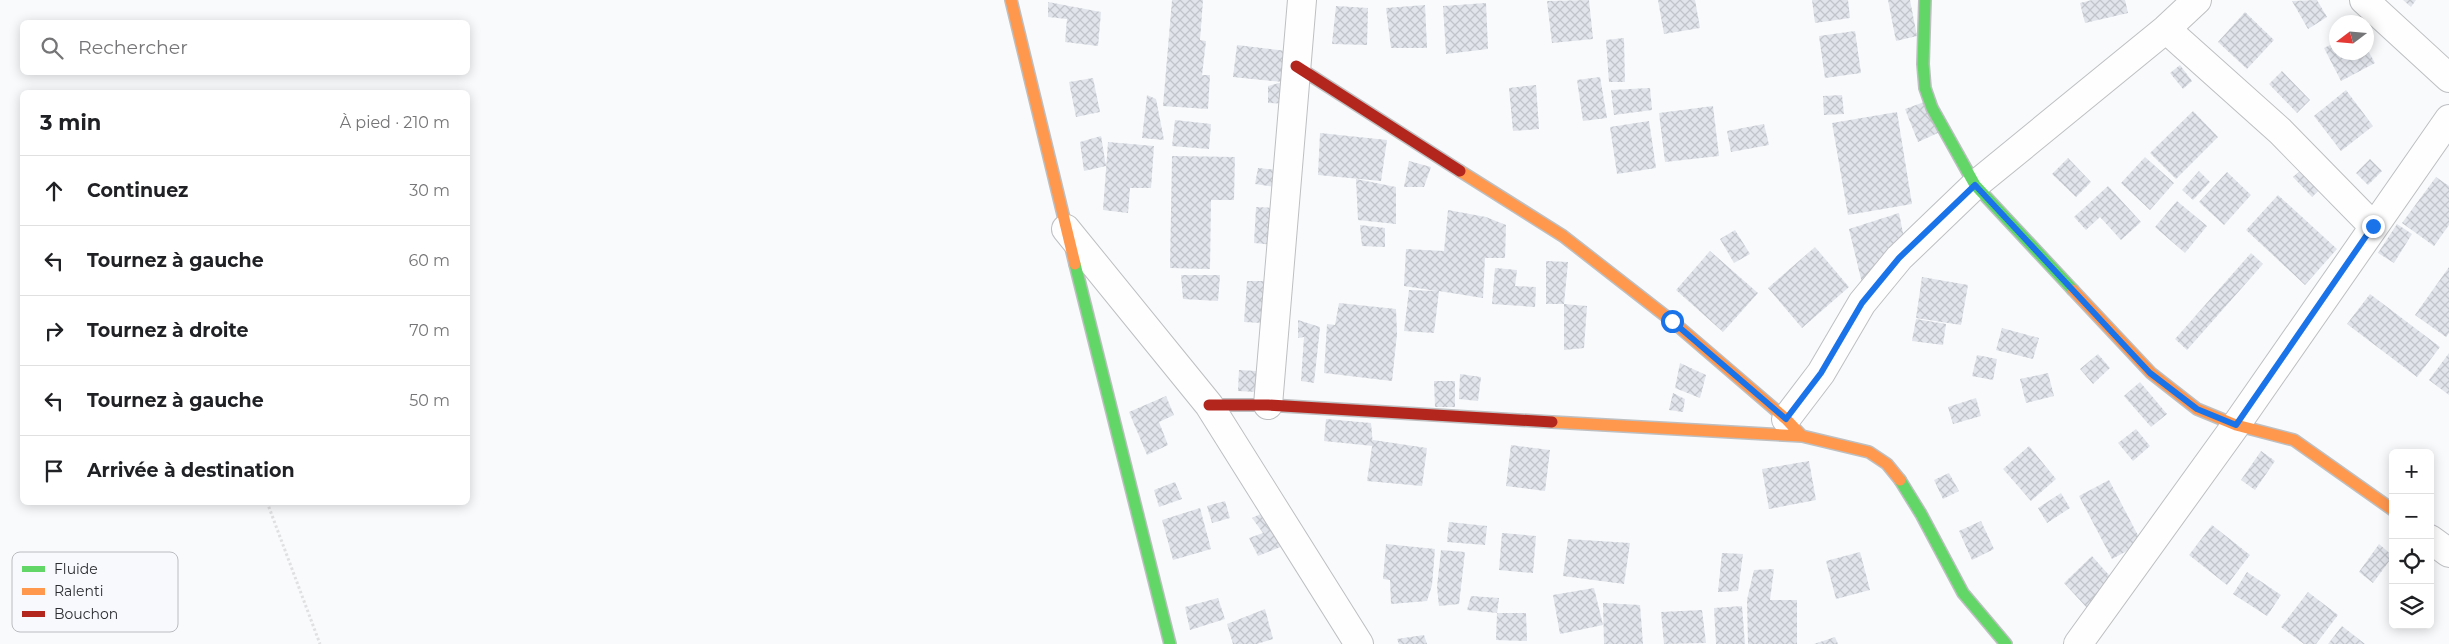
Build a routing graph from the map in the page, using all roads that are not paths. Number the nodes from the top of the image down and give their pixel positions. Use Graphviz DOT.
graph roads {
  1 [pos="1011,0"];
  2 [pos="1302,0"];
  3 [pos="1925,0"];
  4 [pos="2197,0"];
  5 [pos="2364,0"];
  6 [pos="2166,29"];
  7 [pos="1296,66"];
  8 [pos="2449,78"];
  9 [pos="2449,119"];
  10 [pos="1975,185"];
  11 [pos="2373,226"];
  12 [pos="1066,229"];
  13 [pos="1209,405"];
  14 [pos="1268,405"];
  15 [pos="2236,425"];
  16 [pos="1794,427"];
  17 [pos="2389,507"];
  18 [pos="2434,542"];
  19 [pos="2449,553"];
  20 [pos="1170,644"];
  21 [pos="1359,644"];
  22 [pos="2006,644"];
  23 [pos="2078,644"];
  1 -- 12 [label="street"];
  2 -- 7 [label="street"];
  3 -- 10 [label="street"];
  4 -- 6 [label="street"];
  5 -- 8 [label="street"];
  6 -- 10 [label="street"];
  6 -- 11 [label="street"];
  7 -- 14 [label="street"];
  7 -- 16 [label="street"];
  9 -- 11 [label="street"];
  10 -- 15 [label="street"];
  10 -- 16 [label="street"];
  11 -- 15 [label="street"];
  12 -- 13 [label="street"];
  12 -- 20 [label="street"];
  13 -- 14 [label="street"];
  13 -- 21 [label="street"];
  14 -- 16 [label="street"];
  15 -- 17 [label="street"];
  15 -- 23 [label="street"];
  16 -- 22 [label="street"];
  18 -- 19 [label="street"];
}
